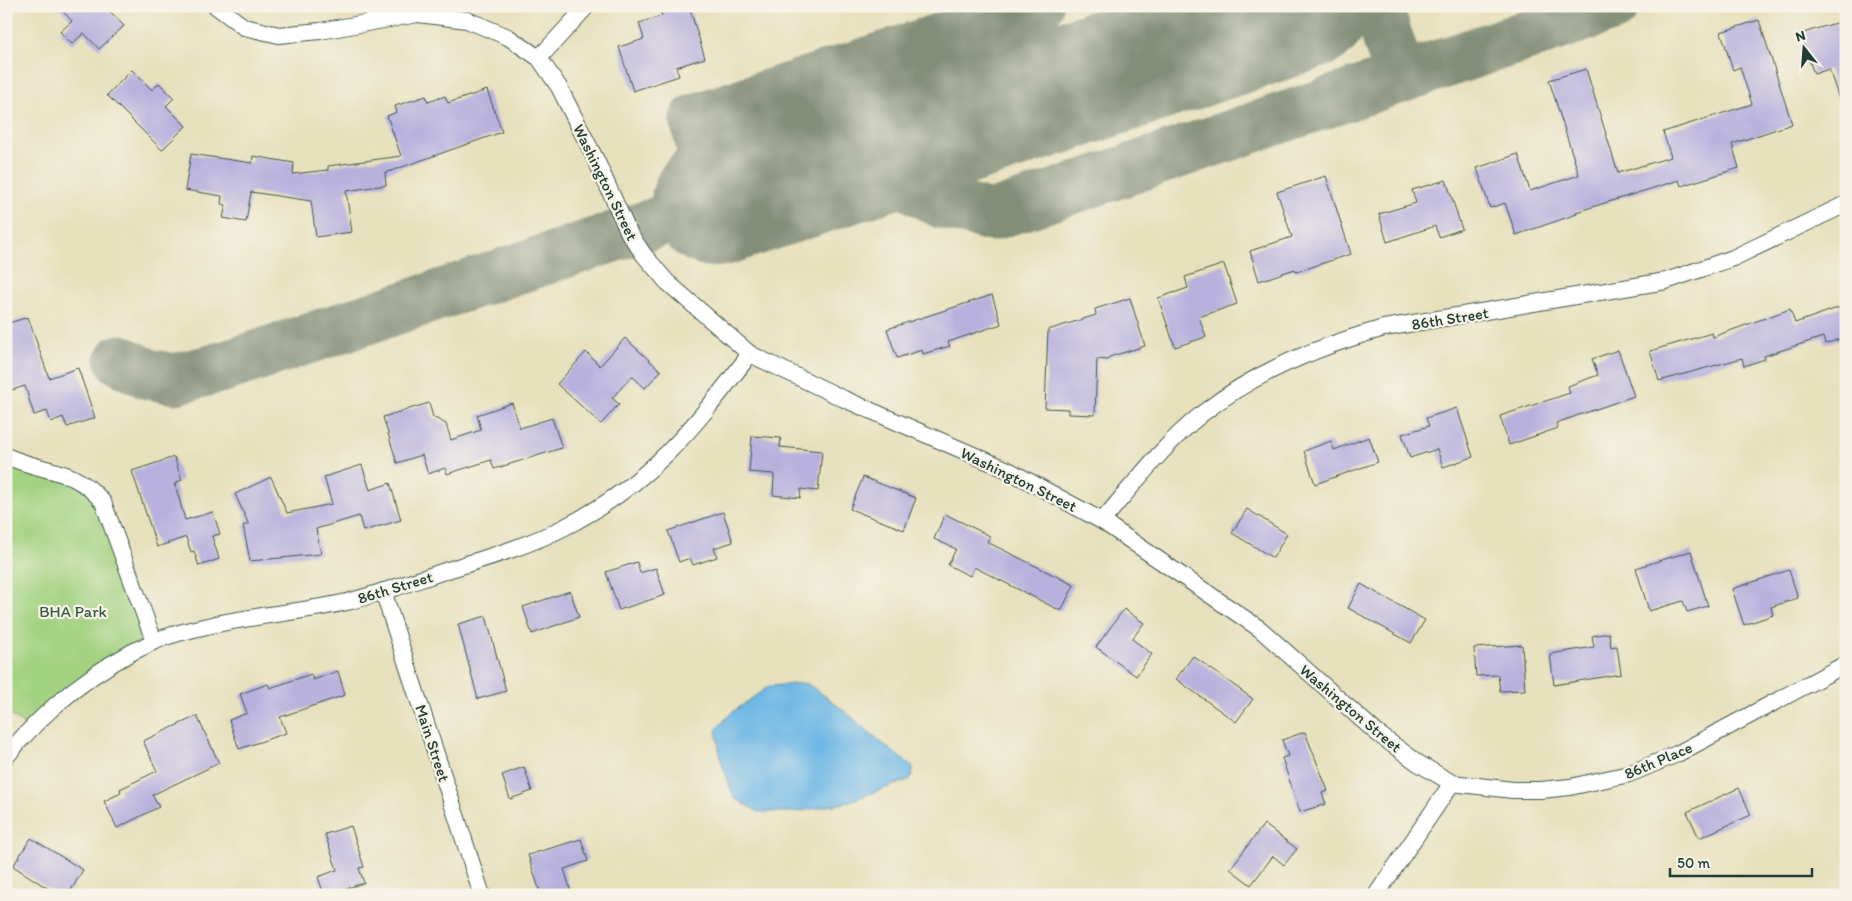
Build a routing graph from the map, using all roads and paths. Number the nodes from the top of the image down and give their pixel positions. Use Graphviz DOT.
graph roads {
  1 [pos="216,6"];
  2 [pos="587,6"];
  3 [pos="539,58"];
  4 [pos="1846,204"];
  5 [pos="750,354"];
  6 [pos="6,456"];
  7 [pos="1102,521"];
  8 [pos="383,591"];
  9 [pos="154,641"];
  10 [pos="1846,664"];
  11 [pos="6,757"];
  12 [pos="1452,783"];
  13 [pos="482,895"];
  14 [pos="1376,895"];
  1 -- 3 [label="street"];
  2 -- 3 [label="street"];
  3 -- 5 [label="street, Washington Street"];
  4 -- 7 [label="street, 86th Street"];
  5 -- 7 [label="street, Washington Street"];
  5 -- 8 [label="street, 86th Street"];
  6 -- 9 [label="street"];
  7 -- 12 [label="street, Washington Street"];
  8 -- 9 [label="street, 86th Street"];
  8 -- 13 [label="street, Main Street"];
  9 -- 11 [label="street, 86th Street"];
  10 -- 12 [label="street, 86th Place"];
  12 -- 14 [label="street"];
}
